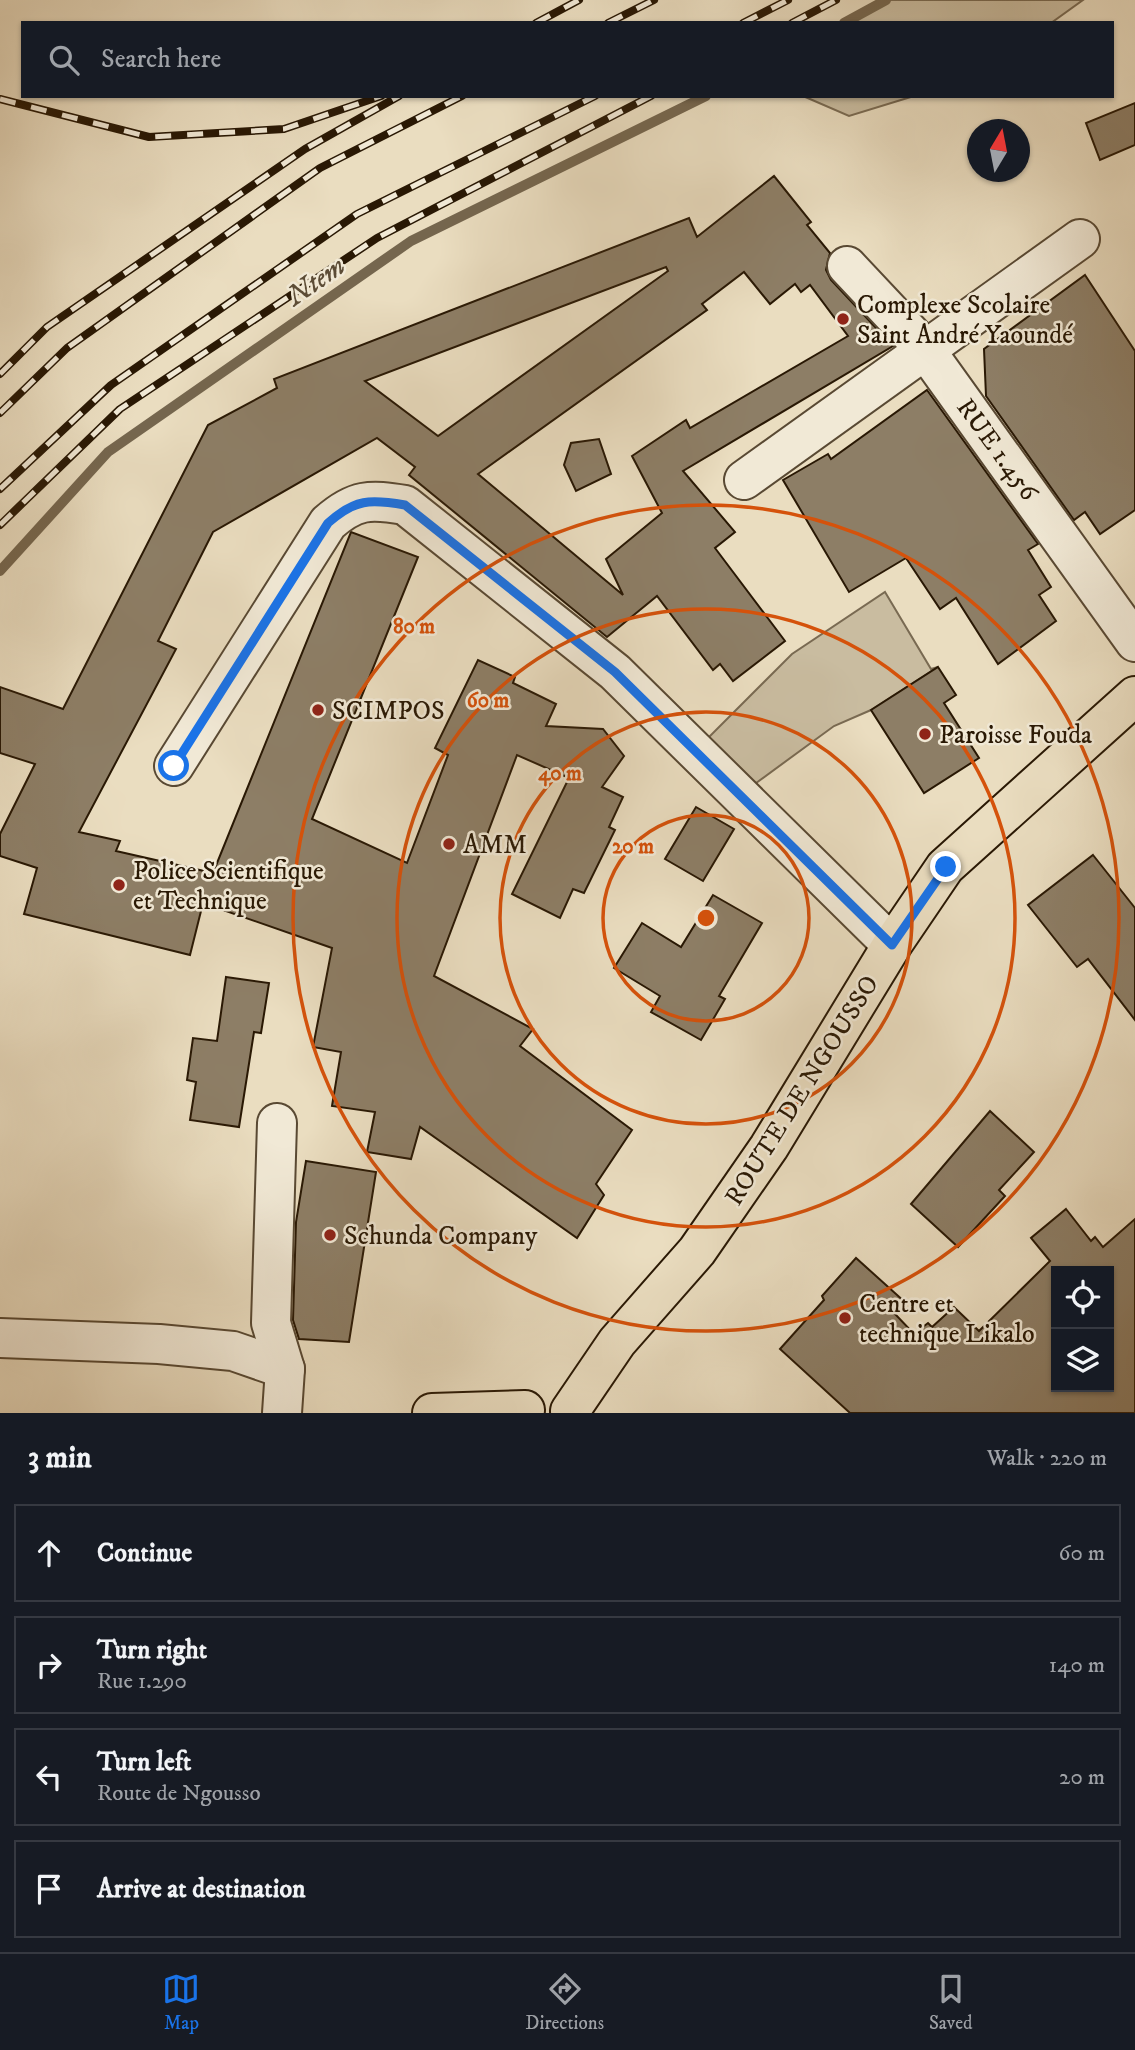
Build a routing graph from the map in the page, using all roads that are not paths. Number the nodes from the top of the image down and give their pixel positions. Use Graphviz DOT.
graph roads {
  1 [pos="1080,239"];
  2 [pos="847,266"];
  3 [pos="924,348"];
  4 [pos="744,480"];
  5 [pos="1135,642"];
  6 [pos="1135,696"];
  7 [pos="174,766"];
  8 [pos="892,945"];
  9 [pos="277,1123"];
  10 [pos="0,1338"];
  11 [pos="285,1369"];
  12 [pos="523,1412"];
  13 [pos="572,1412"];
  14 [pos="282,1413"];
  15 [pos="432,1413"];
  1 -- 3 [label="street"];
  2 -- 3 [label="street, RUE 1.456"];
  3 -- 4 [label="street"];
  3 -- 5 [label="street, RUE 1.456"];
  6 -- 8 [label="main road, ROUTE DE NGOUSSO"];
  7 -- 8 [label="street"];
  8 -- 13 [label="main road, ROUTE DE NGOUSSO"];
  9 -- 11 [label="street"];
  10 -- 11 [label="street"];
  11 -- 14 [label="street"];
  12 -- 13 [label="main road"];
  12 -- 15 [label="main road"];
}
